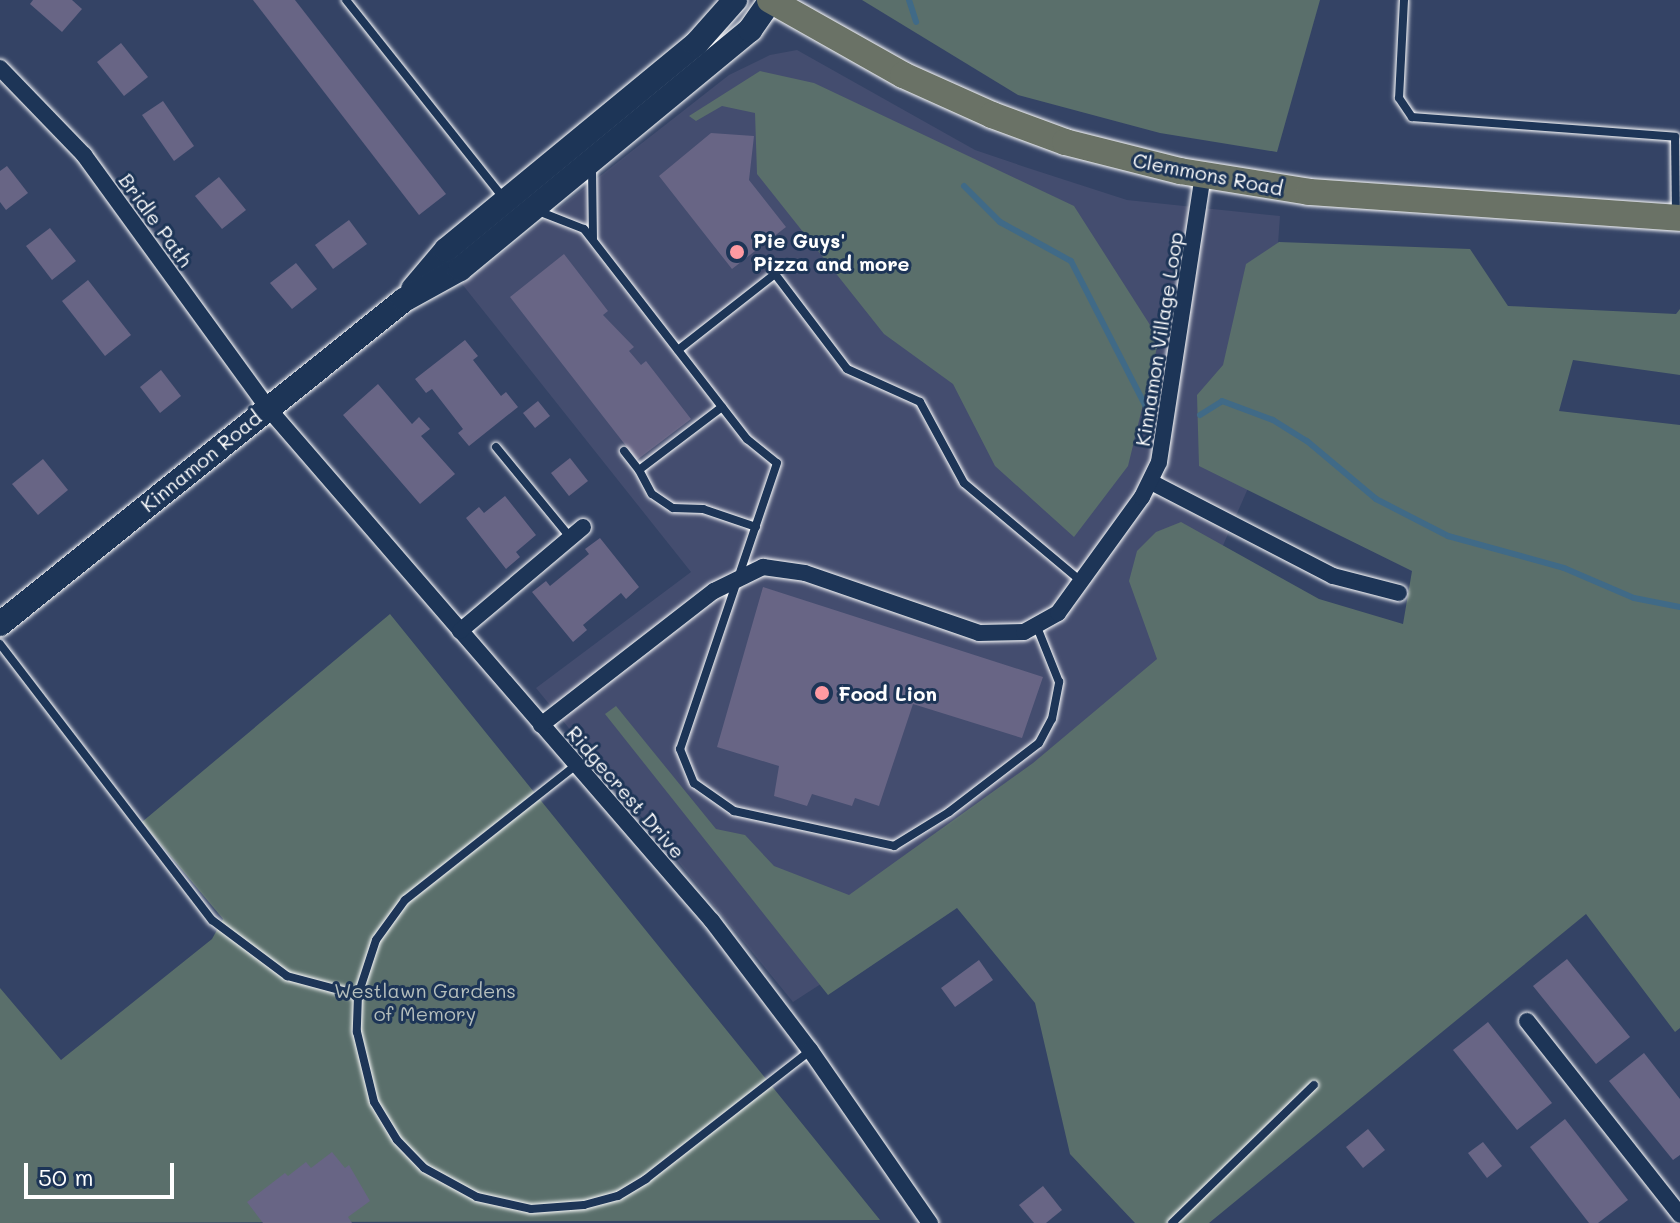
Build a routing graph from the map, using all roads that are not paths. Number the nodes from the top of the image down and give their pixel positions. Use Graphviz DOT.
graph roads {
  1 [pos="346,0"];
  2 [pos="735,0"];
  3 [pos="771,0"];
  4 [pos="1404,0"];
  5 [pos="0,68"];
  6 [pos="593,161"];
  7 [pos="1203,176"];
  8 [pos="505,201"];
  9 [pos="534,209"];
  10 [pos="1678,218"];
  11 [pos="594,239"];
  12 [pos="404,300"];
  13 [pos="678,350"];
  14 [pos="267,407"];
  15 [pos="722,407"];
  16 [pos="496,447"];
  17 [pos="624,451"];
  18 [pos="639,470"];
  19 [pos="1151,482"];
  20 [pos="756,527"];
  21 [pos="577,532"];
  22 [pos="737,577"];
  23 [pos="1083,583"];
  24 [pos="1399,593"];
  25 [pos="0,624"];
  26 [pos="1037,627"];
  27 [pos="460,631"];
  28 [pos="0,644"];
  29 [pos="541,725"];
  30 [pos="576,765"];
  31 [pos="358,995"];
  32 [pos="1527,1021"];
  33 [pos="810,1050"];
  34 [pos="1314,1085"];
  35 [pos="1680,1215"];
  36 [pos="930,1223"];
  37 [pos="1172,1223"];
  1 -- 8 [label="lane"];
  2 -- 8 [label="main road, Kinnamon Road"];
  3 -- 6 [label="main road, Kinnamon Road"];
  3 -- 7 [label="main road, Clemmons Road"];
  4 -- 10 [label="lane"];
  5 -- 14 [label="street, Bridle Path"];
  6 -- 9 [label="main road, Kinnamon Road"];
  6 -- 11 [label="lane"];
  7 -- 10 [label="main road, Clemmons Road"];
  7 -- 19 [label="street, Kinnamon Village Loop"];
  8 -- 12 [label="main road, Kinnamon Road"];
  9 -- 11 [label="lane"];
  9 -- 12 [label="main road, Kinnamon Road"];
  11 -- 13 [label="lane"];
  12 -- 14 [label="main road, Kinnamon Road"];
  13 -- 15 [label="lane"];
  13 -- 23 [label="lane"];
  14 -- 25 [label="main road, Kinnamon Road"];
  14 -- 27 [label="street, Ridgecrest Drive"];
  15 -- 18 [label="lane"];
  15 -- 20 [label="lane"];
  16 -- 21 [label="lane"];
  17 -- 18 [label="lane"];
  18 -- 20 [label="lane"];
  19 -- 23 [label="street, Kinnamon Village Loop"];
  19 -- 24 [label="street"];
  20 -- 22 [label="lane"];
  21 -- 27 [label="street"];
  22 -- 26 [label="street"];
  22 -- 26 [label="lane"];
  22 -- 29 [label="street"];
  23 -- 26 [label="street, Kinnamon Village Loop"];
  27 -- 29 [label="street, Ridgecrest Drive"];
  28 -- 31 [label="lane"];
  29 -- 30 [label="street, Ridgecrest Drive"];
  30 -- 31 [label="lane"];
  30 -- 33 [label="street, Ridgecrest Drive"];
  31 -- 33 [label="lane"];
  32 -- 35 [label="street"];
  33 -- 36 [label="street, Ridgecrest Drive"];
  34 -- 37 [label="lane"];
}
